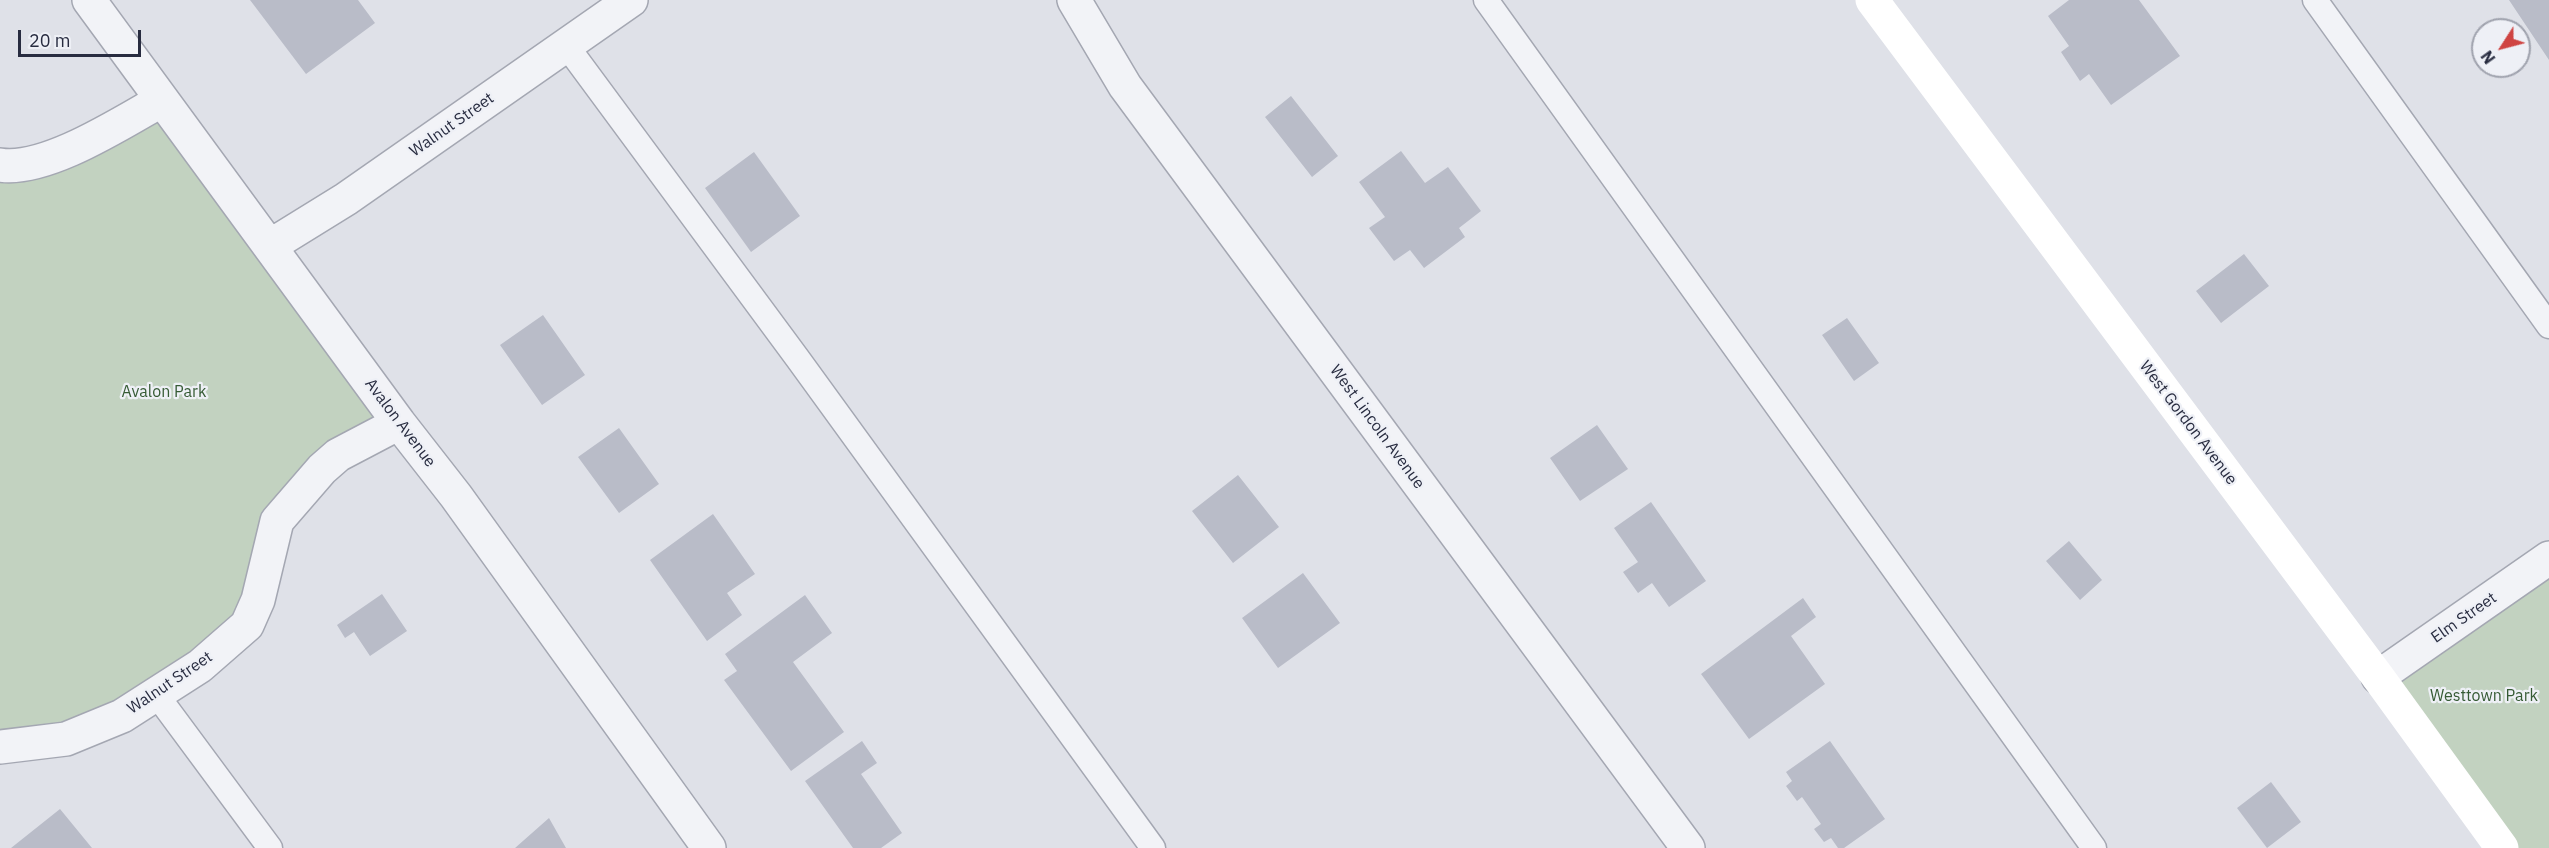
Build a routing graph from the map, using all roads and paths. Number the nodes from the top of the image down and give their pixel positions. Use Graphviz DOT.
graph roads {
  1 [pos="89,0"];
  2 [pos="1074,0"];
  3 [pos="1486,0"];
  4 [pos="1872,0"];
  5 [pos="2314,0"];
  6 [pos="629,1"];
  7 [pos="566,45"];
  8 [pos="162,100"];
  9 [pos="0,165"];
  10 [pos="270,246"];
  11 [pos="2549,326"];
  12 [pos="399,423"];
  13 [pos="2549,558"];
  14 [pos="2378,677"];
  15 [pos="156,694"];
  16 [pos="0,747"];
  17 [pos="270,848"];
  18 [pos="709,848"];
  19 [pos="1153,848"];
  20 [pos="1688,848"];
  21 [pos="2094,848"];
  22 [pos="2502,848"];
  1 -- 8 [label="street, Avalon Avenue"];
  2 -- 20 [label="street, West Lincoln Avenue"];
  3 -- 21 [label="lane"];
  4 -- 14 [label="street, West Gordon Avenue"];
  5 -- 11 [label="lane"];
  6 -- 7 [label="street, Walnut Street"];
  7 -- 10 [label="street, Walnut Street"];
  7 -- 19 [label="lane"];
  8 -- 9 [label="street"];
  8 -- 10 [label="street, Avalon Avenue"];
  10 -- 12 [label="street, Avalon Avenue"];
  12 -- 15 [label="street, Walnut Street"];
  12 -- 18 [label="street, Avalon Avenue"];
  13 -- 14 [label="street, Elm Street"];
  14 -- 22 [label="street, West Gordon Avenue"];
  15 -- 16 [label="street, Walnut Street"];
  15 -- 17 [label="lane"];
}
